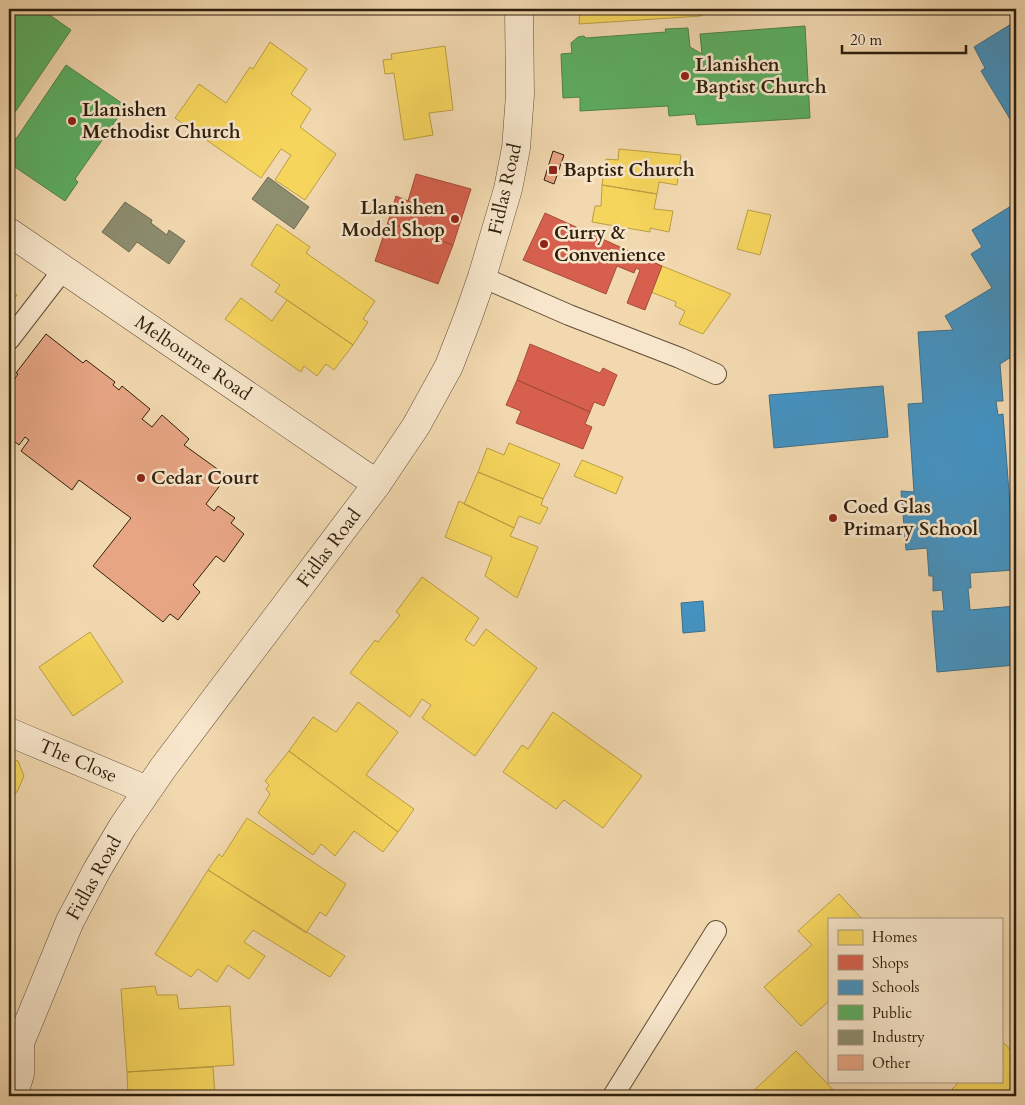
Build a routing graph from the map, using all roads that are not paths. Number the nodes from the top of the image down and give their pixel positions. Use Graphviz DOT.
graph roads {
  1 [pos="519,9"];
  2 [pos="9,232"];
  3 [pos="63,270"];
  4 [pos="482,277"];
  5 [pos="9,340"];
  6 [pos="716,374"];
  7 [pos="377,484"];
  8 [pos="9,732"];
  9 [pos="148,790"];
  10 [pos="716,931"];
  11 [pos="15,1051"];
  12 [pos="13,1096"];
  13 [pos="613,1096"];
  1 -- 4 [label="street, Fidlas Road"];
  2 -- 3 [label="street, Melbourne Road"];
  3 -- 5 [label="lane"];
  3 -- 7 [label="street, Melbourne Road"];
  4 -- 6 [label="lane"];
  4 -- 7 [label="street, Fidlas Road"];
  7 -- 9 [label="street, Fidlas Road"];
  8 -- 9 [label="street, The Close"];
  9 -- 11 [label="street, Fidlas Road"];
  10 -- 13 [label="lane"];
  11 -- 12 [label="street, Fidlas Road"];
}
